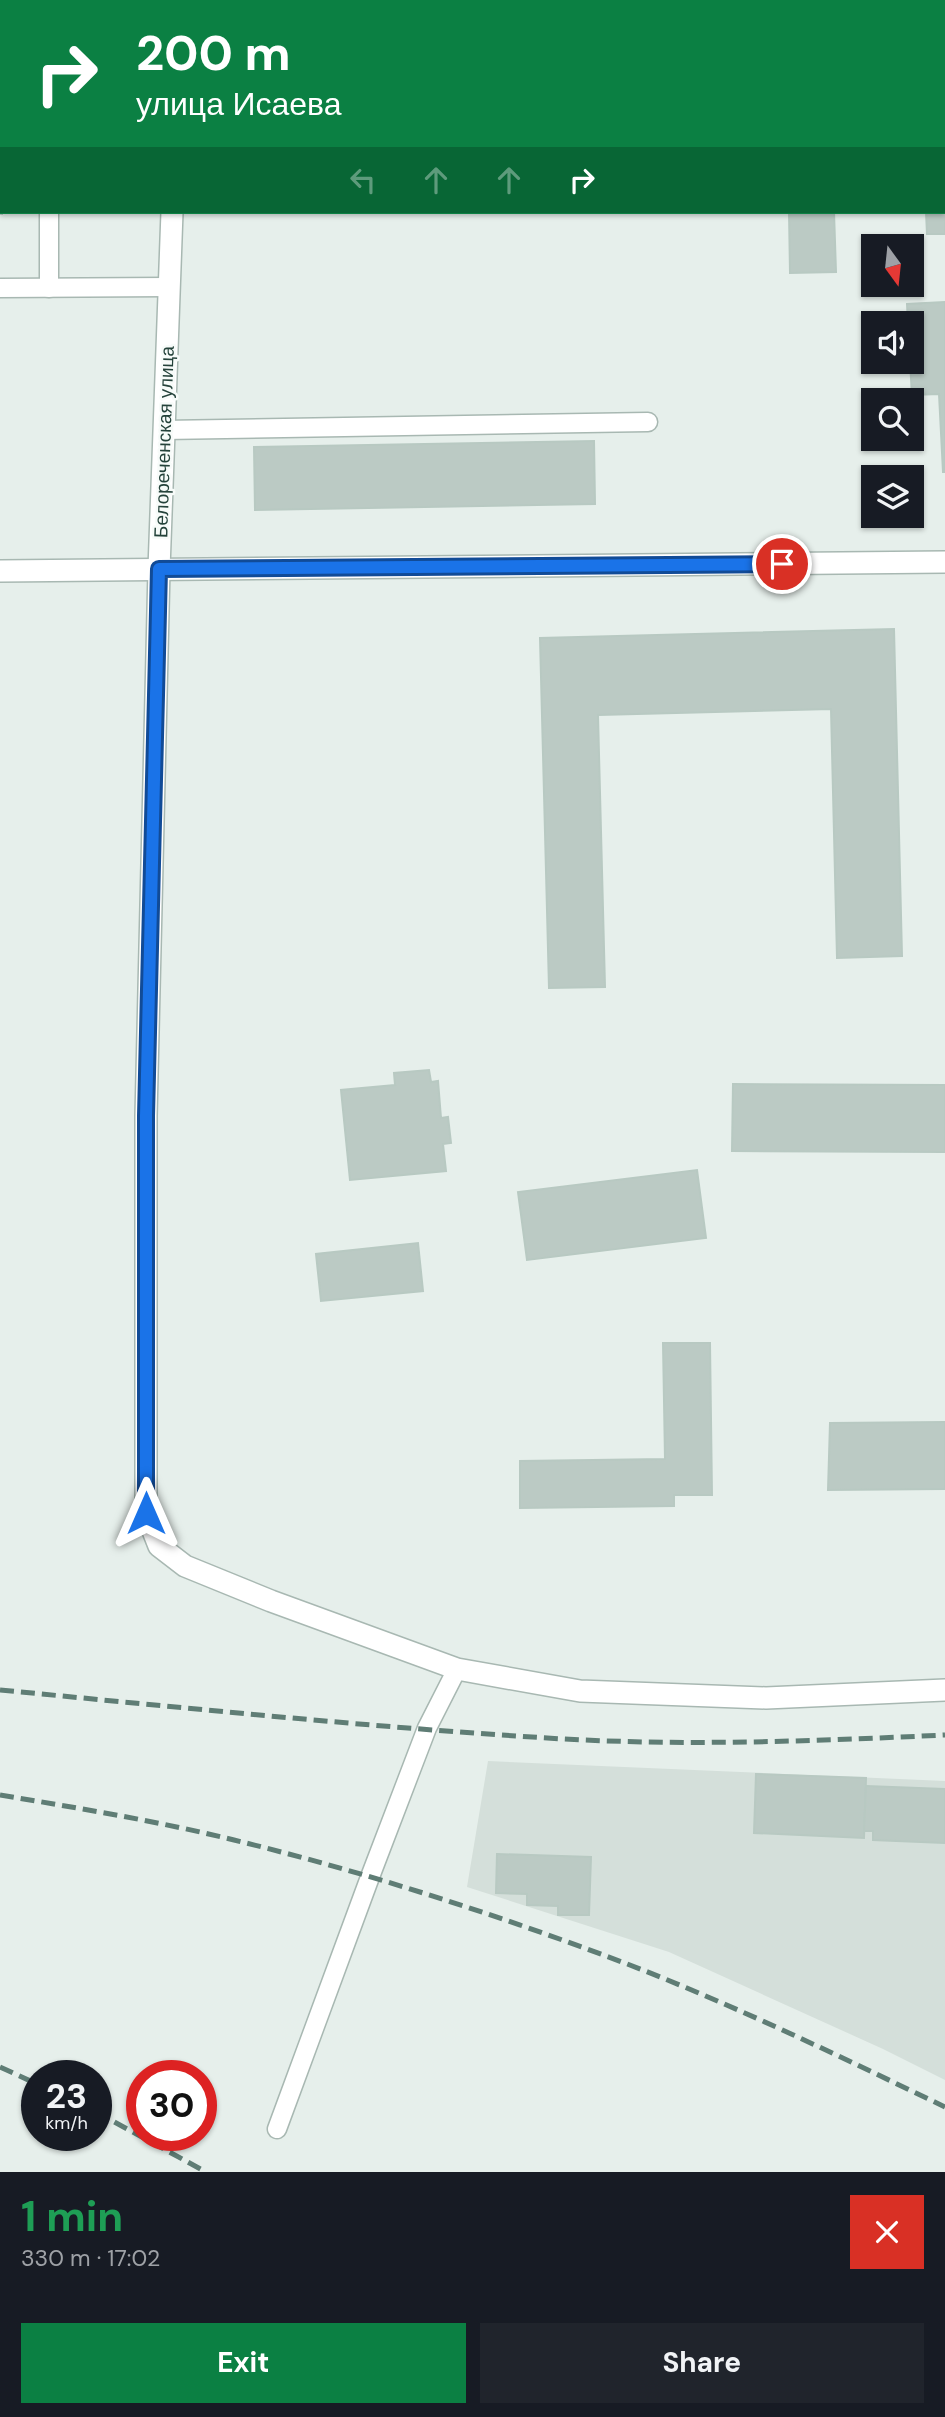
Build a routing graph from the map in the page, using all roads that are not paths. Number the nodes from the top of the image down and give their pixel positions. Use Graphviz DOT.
graph roads {
  1 [pos="49,214"];
  2 [pos="172,214"];
  3 [pos="169,287"];
  4 [pos="0,288"];
  5 [pos="49,288"];
  6 [pos="648,422"];
  7 [pos="164,430"];
  8 [pos="945,562"];
  9 [pos="159,569"];
  10 [pos="0,571"];
  11 [pos="457,1669"];
  12 [pos="945,1690"];
  13 [pos="277,2129"];
  1 -- 5 [label="lane"];
  2 -- 3 [label="street, Белореченская улица"];
  3 -- 5 [label="lane"];
  3 -- 7 [label="street, Белореченская улица"];
  4 -- 5 [label="lane"];
  6 -- 7 [label="lane"];
  7 -- 9 [label="street, Белореченская улица"];
  8 -- 9 [label="street"];
  9 -- 10 [label="street"];
  9 -- 11 [label="street, Белореченская улица"];
  11 -- 12 [label="street"];
  11 -- 13 [label="lane"];
}
